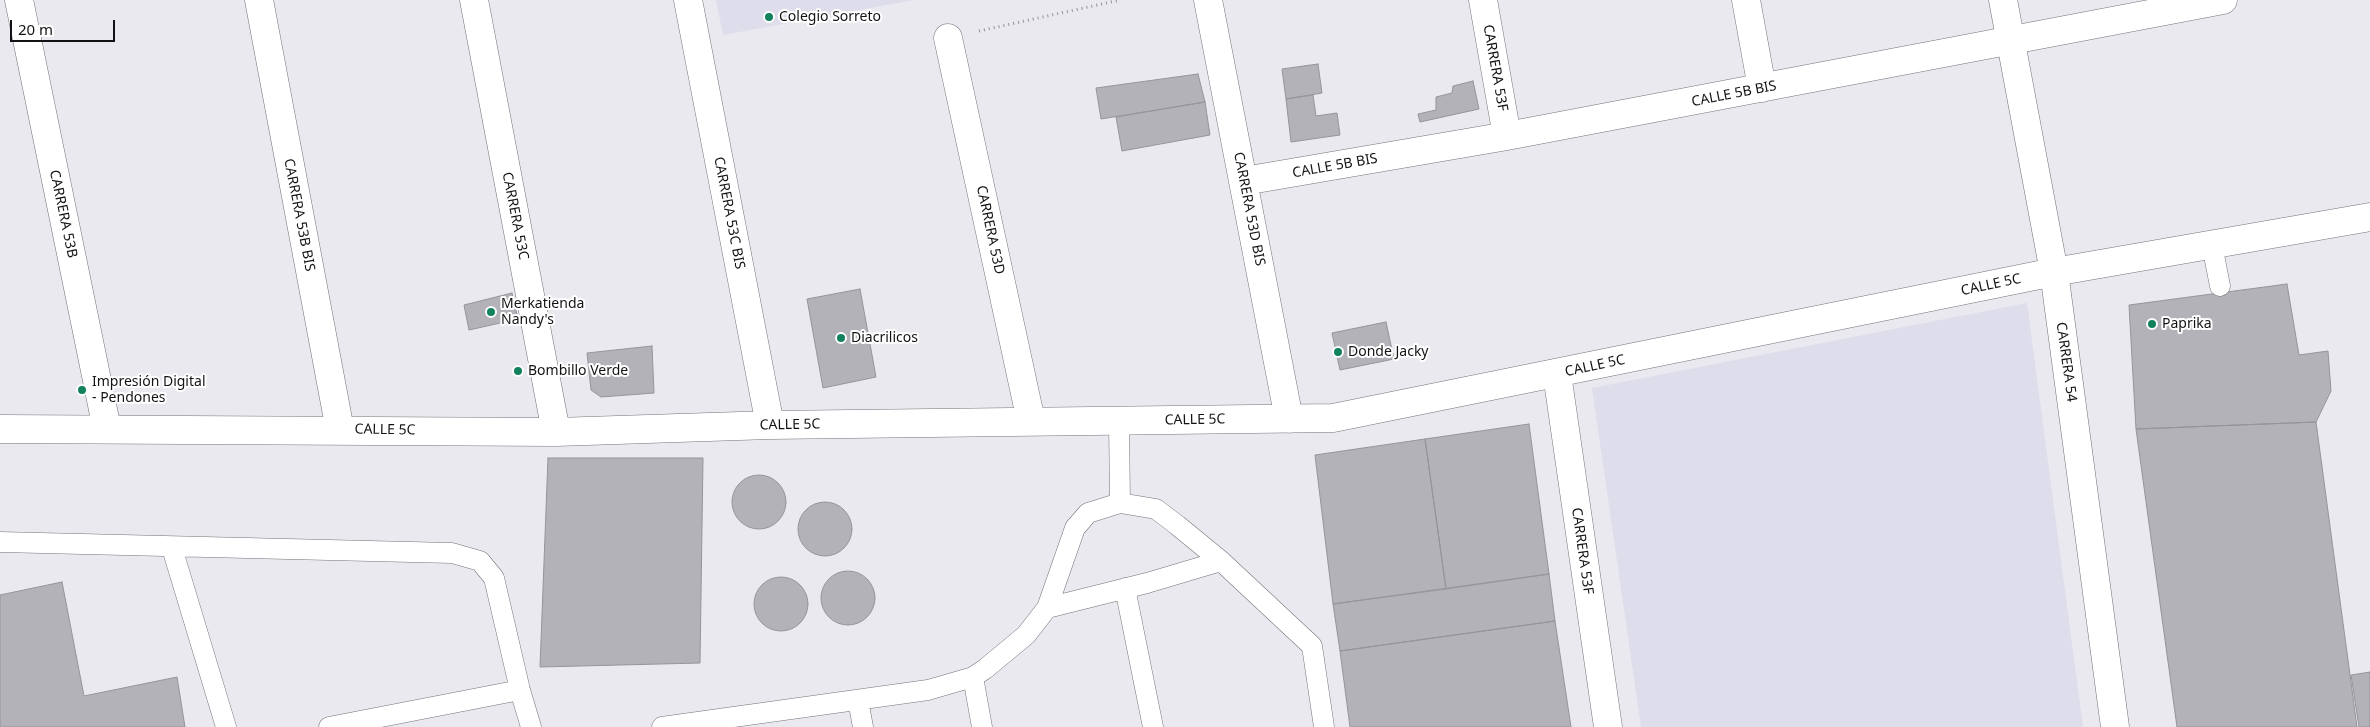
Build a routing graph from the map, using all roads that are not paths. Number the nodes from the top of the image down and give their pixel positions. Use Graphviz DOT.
graph roads {
  1 [pos="19,0"];
  2 [pos="259,0"];
  3 [pos="474,0"];
  4 [pos="688,0"];
  5 [pos="1208,0"];
  6 [pos="1483,0"];
  7 [pos="1746,0"];
  8 [pos="2003,0"];
  9 [pos="2222,0"];
  10 [pos="948,38"];
  11 [pos="2011,42"];
  12 [pos="1762,88"];
  13 [pos="1507,136"];
  14 [pos="1244,181"];
  15 [pos="2370,217"];
  16 [pos="2212,245"];
  17 [pos="2054,272"];
  18 [pos="2220,286"];
  19 [pos="1557,374"];
  20 [pos="1289,419"];
  21 [pos="1031,421"];
  22 [pos="1119,421"];
  23 [pos="770,425"];
  24 [pos="0,429"];
  25 [pos="107,429"];
  26 [pos="340,430"];
  27 [pos="556,432"];
  28 [pos="1120,503"];
  29 [pos="0,542"];
  30 [pos="172,548"];
  31 [pos="1221,561"];
  32 [pos="1125,588"];
  33 [pos="1047,608"];
  34 [pos="973,676"];
  35 [pos="520,690"];
  36 [pos="858,700"];
  37 [pos="226,727"];
  38 [pos="329,727"];
  39 [pos="531,727"];
  40 [pos="662,727"];
  41 [pos="863,727"];
  42 [pos="982,727"];
  43 [pos="1153,727"];
  44 [pos="1324,727"];
  45 [pos="1608,727"];
  46 [pos="2115,727"];
  1 -- 25 [label="street, CARRERA 53B"];
  2 -- 26 [label="street, CARRERA 53B BIS"];
  3 -- 27 [label="street, CARRERA 53C"];
  4 -- 23 [label="street, CARRERA 53C BIS"];
  5 -- 14 [label="street, CARRERA 53D BIS"];
  6 -- 13 [label="street, CARRERA 53F"];
  7 -- 12 [label="street"];
  8 -- 11 [label="street, CARRERA 54"];
  9 -- 11 [label="street, CALLE 5B BIS"];
  10 -- 21 [label="street, CARRERA 53D"];
  11 -- 12 [label="street, CALLE 5B BIS"];
  11 -- 17 [label="street, CARRERA 54"];
  12 -- 13 [label="street, CALLE 5B BIS"];
  13 -- 14 [label="street, CALLE 5B BIS"];
  14 -- 20 [label="street, CARRERA 53D BIS"];
  15 -- 16 [label="street, CALLE 5C"];
  16 -- 17 [label="street, CALLE 5C"];
  16 -- 18 [label="lane"];
  17 -- 19 [label="street, CALLE 5C"];
  17 -- 46 [label="street, CARRERA 54"];
  19 -- 20 [label="street, CALLE 5C"];
  19 -- 45 [label="street, CARRERA 53F"];
  20 -- 22 [label="street, CALLE 5C"];
  21 -- 22 [label="street, CALLE 5C"];
  21 -- 23 [label="street, CALLE 5C"];
  22 -- 28 [label="lane"];
  23 -- 27 [label="street, CALLE 5C"];
  24 -- 25 [label="street, CALLE 5C"];
  25 -- 26 [label="street, CALLE 5C"];
  26 -- 27 [label="street, CALLE 5C"];
  28 -- 31 [label="lane"];
  28 -- 33 [label="lane"];
  29 -- 30 [label="lane"];
  30 -- 35 [label="lane"];
  30 -- 37 [label="lane"];
  31 -- 32 [label="lane"];
  31 -- 44 [label="lane"];
  32 -- 33 [label="lane"];
  32 -- 43 [label="lane"];
  33 -- 34 [label="lane"];
  34 -- 36 [label="lane"];
  34 -- 42 [label="lane"];
  35 -- 38 [label="lane"];
  35 -- 39 [label="lane"];
  36 -- 40 [label="lane"];
  36 -- 41 [label="lane"];
}
